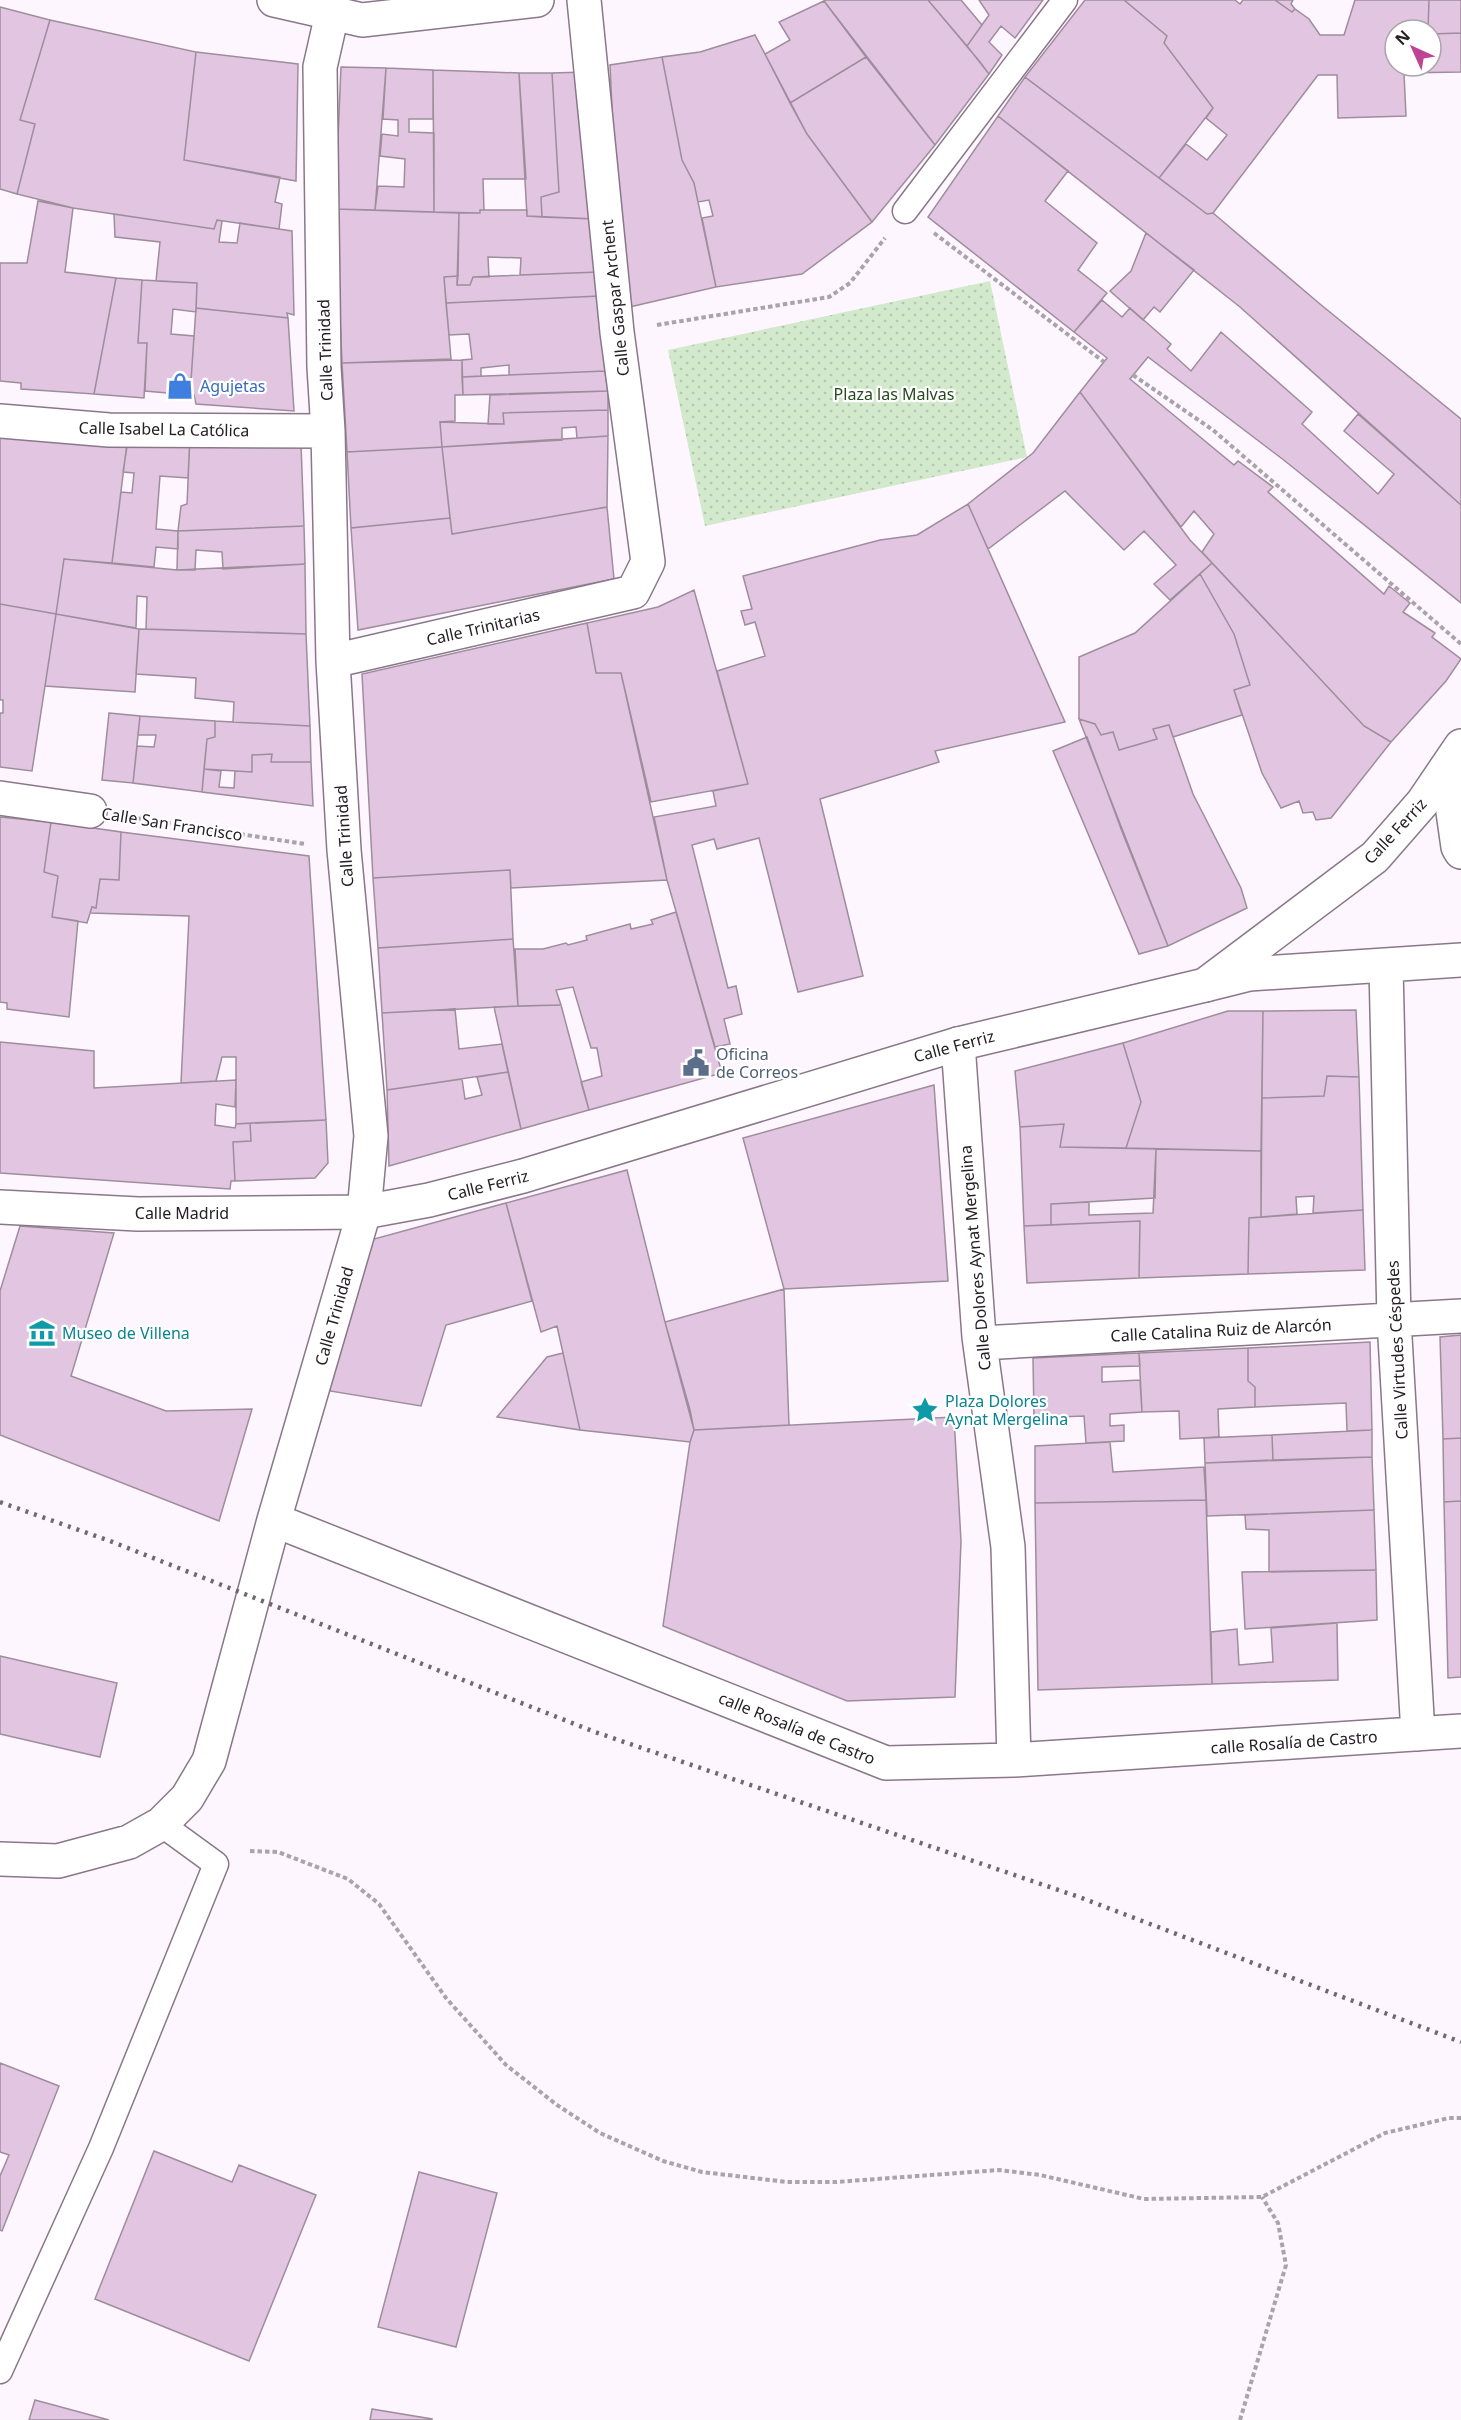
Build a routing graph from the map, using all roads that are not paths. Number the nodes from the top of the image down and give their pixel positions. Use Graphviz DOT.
graph roads {
  1 [pos="274,0"];
  2 [pos="537,0"];
  3 [pos="584,0"];
  4 [pos="1065,0"];
  5 [pos="333,14"];
  6 [pos="905,211"];
  7 [pos="0,421"];
  8 [pos="328,431"];
  9 [pos="633,592"];
  10 [pos="333,661"];
  11 [pos="1461,746"];
  12 [pos="1461,782"];
  13 [pos="0,798"];
  14 [pos="90,811"];
  15 [pos="1461,852"];
  16 [pos="1461,960"];
  17 [pos="1386,966"];
  18 [pos="1205,985"];
  19 [pos="958,1044"];
  20 [pos="0,1207"];
  21 [pos="364,1212"];
  22 [pos="1461,1316"];
  23 [pos="1394,1320"];
  24 [pos="981,1343"];
  25 [pos="274,1520"];
  26 [pos="1461,1731"];
  27 [pos="1418,1734"];
  28 [pos="1014,1760"];
  29 [pos="161,1824"];
  30 [pos="0,1859"];
  31 [pos="0,2371"];
  1 -- 5 [label="street"];
  2 -- 5 [label="street"];
  3 -- 9 [label="street, Calle Gaspar Archent"];
  4 -- 6 [label="lane"];
  5 -- 8 [label="street, Calle Trinidad"];
  7 -- 8 [label="street, Calle Isabel La Católica"];
  8 -- 10 [label="street, Calle Trinidad"];
  9 -- 10 [label="street, Calle Trinitarias"];
  10 -- 21 [label="street, Calle Trinidad"];
  11 -- 18 [label="street, Calle Ferriz"];
  12 -- 15 [label="street"];
  13 -- 14 [label="street, Calle San Francisco"];
  16 -- 17 [label="street"];
  17 -- 18 [label="street"];
  17 -- 23 [label="street, Calle Virtudes Céspedes"];
  18 -- 19 [label="street, Calle Ferriz"];
  19 -- 21 [label="street, Calle Ferriz"];
  19 -- 24 [label="street, Calle Dolores Aynat Mergelina"];
  20 -- 21 [label="street, Calle Madrid"];
  21 -- 25 [label="street, Calle Trinidad"];
  22 -- 23 [label="street, Calle Catalina Ruiz de Alarcón"];
  23 -- 24 [label="street, Calle Catalina Ruiz de Alarcón"];
  23 -- 27 [label="street, Calle Virtudes Céspedes"];
  24 -- 28 [label="street, Calle Dolores Aynat Mergelina"];
  25 -- 28 [label="street, calle Rosalía de Castro"];
  25 -- 29 [label="street, Calle Trinidad"];
  26 -- 27 [label="street, calle Rosalía de Castro"];
  27 -- 28 [label="street, calle Rosalía de Castro"];
  29 -- 30 [label="street, Calle Trinidad"];
  29 -- 31 [label="lane"];
}
